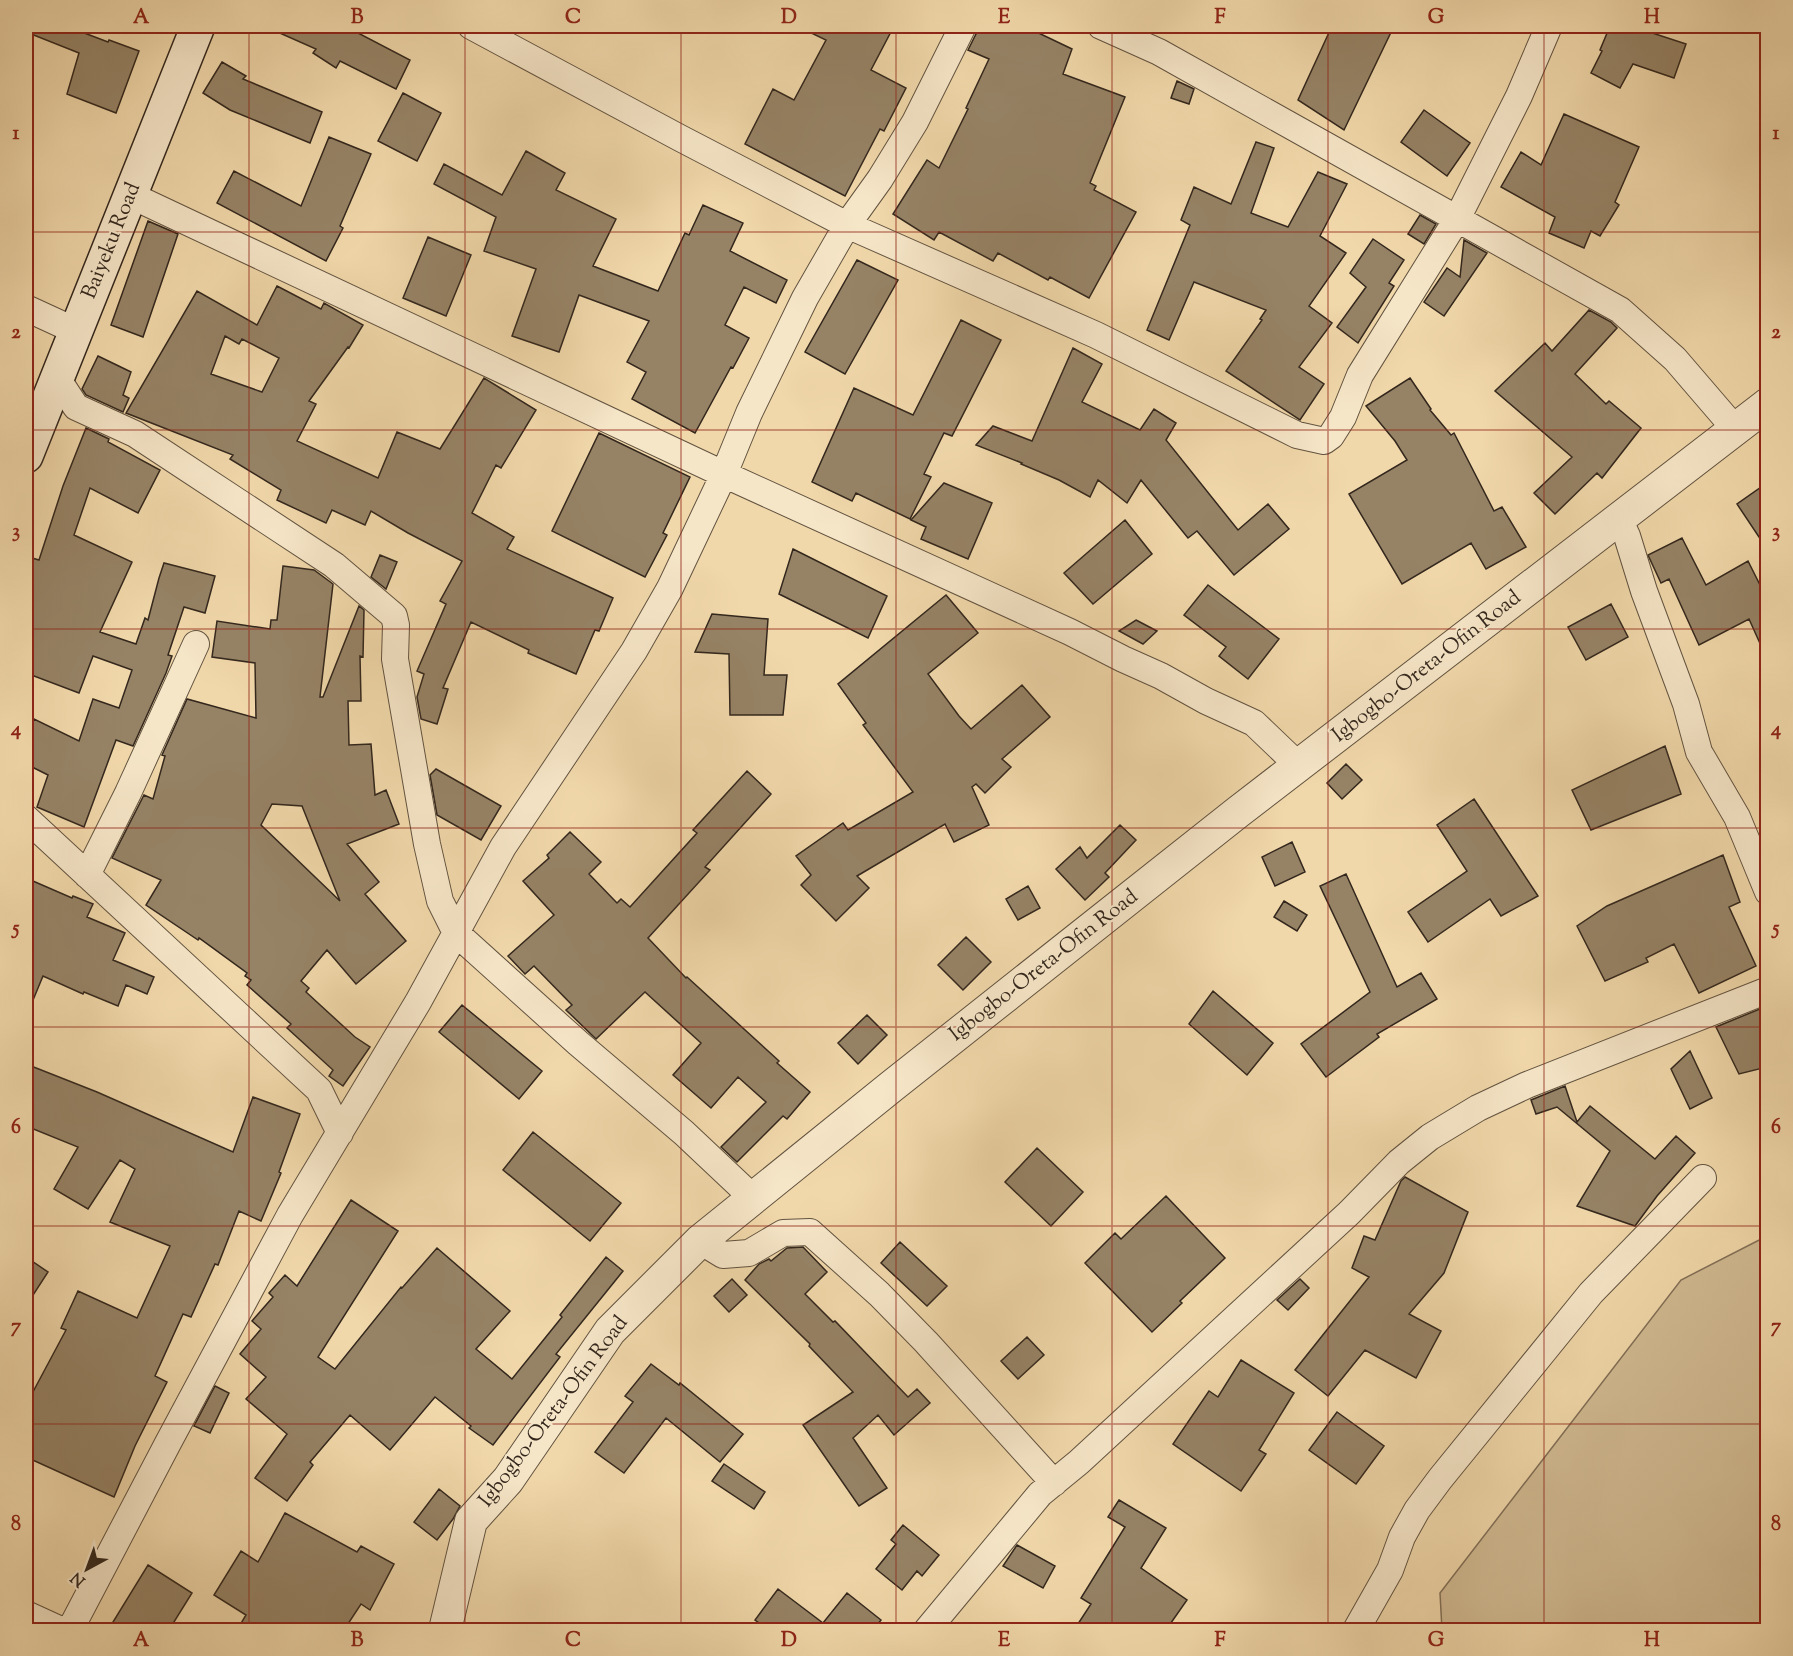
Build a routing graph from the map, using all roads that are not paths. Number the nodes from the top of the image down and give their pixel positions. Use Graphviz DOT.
graph roads {
  1 [pos="198,26"];
  2 [pos="471,26"];
  3 [pos="963,26"];
  4 [pos="1101,26"];
  5 [pos="1549,26"];
  6 [pos="130,195"];
  7 [pos="1457,219"];
  8 [pos="847,225"];
  9 [pos="26,308"];
  10 [pos="76,331"];
  11 [pos="57,378"];
  12 [pos="1767,404"];
  13 [pos="1736,430"];
  14 [pos="26,456"];
  15 [pos="724,474"];
  16 [pos="1619,519"];
  17 [pos="195,644"];
  18 [pos="1299,766"];
  19 [pos="26,818"];
  20 [pos="1762,863"];
  21 [pos="87,875"];
  22 [pos="1767,892"];
  23 [pos="456,933"];
  24 [pos="1767,990"];
  25 [pos="319,1090"];
  26 [pos="363,1094"];
  27 [pos="340,1133"];
  28 [pos="1703,1178"];
  29 [pos="753,1198"];
  30 [pos="700,1241"];
  31 [pos="1054,1483"];
  32 [pos="26,1614"];
  33 [pos="61,1630"];
  34 [pos="70,1630"];
  35 [pos="445,1630"];
  36 [pos="927,1630"];
  37 [pos="1356,1630"];
  1 -- 6 [label="main road, Baiyeku Road"];
  2 -- 8 [label="street"];
  3 -- 8 [label="street"];
  4 -- 7 [label="street"];
  5 -- 7 [label="street"];
  6 -- 10 [label="main road, Baiyeku Road"];
  6 -- 15 [label="street"];
  7 -- 8 [label="street"];
  7 -- 13 [label="street"];
  8 -- 15 [label="street"];
  9 -- 10 [label="street"];
  10 -- 11 [label="main road, Baiyeku Road"];
  11 -- 14 [label="main road, Baiyeku Road"];
  11 -- 23 [label="street"];
  12 -- 13 [label="street, Igbogbo-Oreta-Ofin Road"];
  13 -- 16 [label="street, Igbogbo-Oreta-Ofin Road"];
  15 -- 18 [label="street"];
  15 -- 23 [label="street"];
  16 -- 18 [label="street, Igbogbo-Oreta-Ofin Road"];
  16 -- 20 [label="street"];
  17 -- 21 [label="street"];
  18 -- 29 [label="street, Igbogbo-Oreta-Ofin Road"];
  19 -- 21 [label="street"];
  20 -- 22 [label="street"];
  21 -- 25 [label="street"];
  23 -- 26 [label="street"];
  23 -- 29 [label="street"];
  24 -- 31 [label="street"];
  25 -- 26 [label="street"];
  25 -- 27 [label="street"];
  26 -- 27 [label="street"];
  27 -- 34 [label="street"];
  28 -- 37 [label="street"];
  29 -- 30 [label="street, Igbogbo-Oreta-Ofin Road"];
  30 -- 31 [label="street"];
  30 -- 35 [label="street, Igbogbo-Oreta-Ofin Road"];
  31 -- 36 [label="street"];
  32 -- 33 [label="street"];
}
